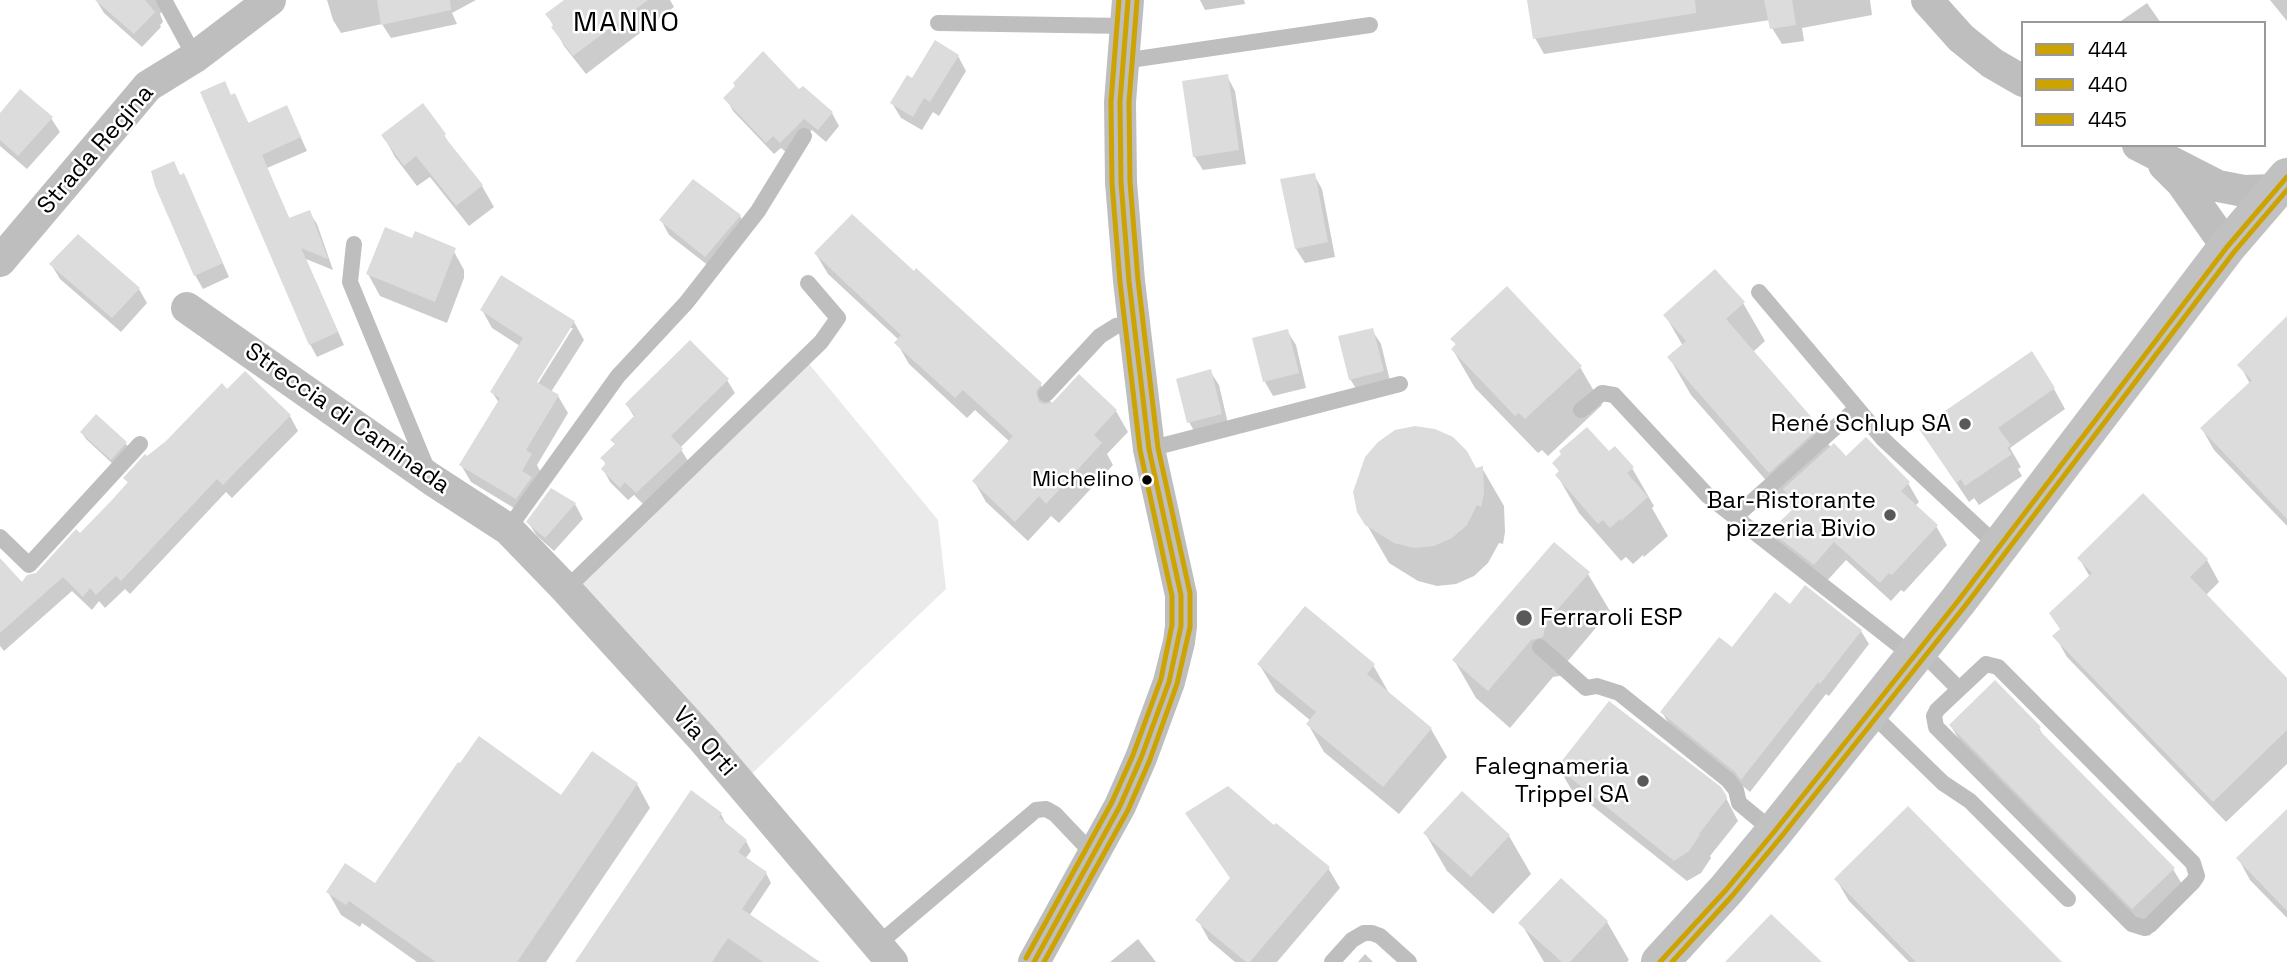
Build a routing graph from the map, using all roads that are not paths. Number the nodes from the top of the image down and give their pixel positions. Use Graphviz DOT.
graph roads {
  1 [pos="164,0"];
  2 [pos="270,0"];
  3 [pos="1927,0"];
  4 [pos="1126,13"];
  5 [pos="938,23"];
  6 [pos="1370,25"];
  7 [pos="195,57"];
  8 [pos="1123,61"];
  9 [pos="2021,80"];
  10 [pos="804,135"];
  11 [pos="2144,149"];
  12 [pos="2281,183"];
  13 [pos="354,244"];
  14 [pos="2227,247"];
  15 [pos="0,261"];
  16 [pos="808,283"];
  17 [pos="1759,292"];
  18 [pos="187,308"];
  19 [pos="1134,323"];
  20 [pos="1399,384"];
  21 [pos="1046,394"];
  22 [pos="1857,408"];
  23 [pos="1581,410"];
  24 [pos="140,444"];
  25 [pos="1149,449"];
  26 [pos="431,479"];
  27 [pos="1735,517"];
  28 [pos="508,529"];
  29 [pos="0,537"];
  30 [pos="1998,547"];
  31 [pos="566,589"];
  32 [pos="1540,648"];
  33 [pos="1917,653"];
  34 [pos="1959,689"];
  35 [pos="1870,712"];
  36 [pos="1774,832"];
  37 [pos="1094,855"];
  38 [pos="2068,899"];
  39 [pos="885,954"];
  40 [pos="1034,962"];
  41 [pos="1332,962"];
  42 [pos="1409,962"];
  43 [pos="1660,962"];
  1 -- 7 [label="lane"];
  2 -- 7 [label="street, Strada Regina"];
  3 -- 9 [label="street"];
  4 -- 5 [label="lane"];
  4 -- 8 [label="street"];
  6 -- 8 [label="lane"];
  7 -- 15 [label="street, Strada Regina"];
  8 -- 19 [label="street"];
  10 -- 28 [label="lane"];
  11 -- 12 [label="street"];
  11 -- 14 [label="street"];
  12 -- 14 [label="main road"];
  13 -- 26 [label="lane"];
  14 -- 30 [label="main road"];
  16 -- 31 [label="lane"];
  17 -- 22 [label="lane"];
  18 -- 26 [label="street, Streccia di Caminada"];
  19 -- 21 [label="lane"];
  19 -- 25 [label="street"];
  20 -- 25 [label="lane"];
  22 -- 27 [label="lane"];
  22 -- 30 [label="lane"];
  23 -- 27 [label="lane"];
  24 -- 29 [label="lane"];
  25 -- 37 [label="street"];
  26 -- 28 [label="street, Streccia di Caminada"];
  27 -- 33 [label="lane"];
  28 -- 31 [label="street, Via Orti"];
  30 -- 33 [label="main road"];
  31 -- 39 [label="street, Via Orti"];
  32 -- 36 [label="lane"];
  33 -- 34 [label="lane"];
  33 -- 35 [label="main road"];
  34 -- 34 [label="lane"];
  35 -- 36 [label="main road"];
  35 -- 38 [label="lane"];
  36 -- 43 [label="main road"];
  37 -- 39 [label="lane"];
  37 -- 40 [label="street"];
  41 -- 42 [label="lane"];
}
